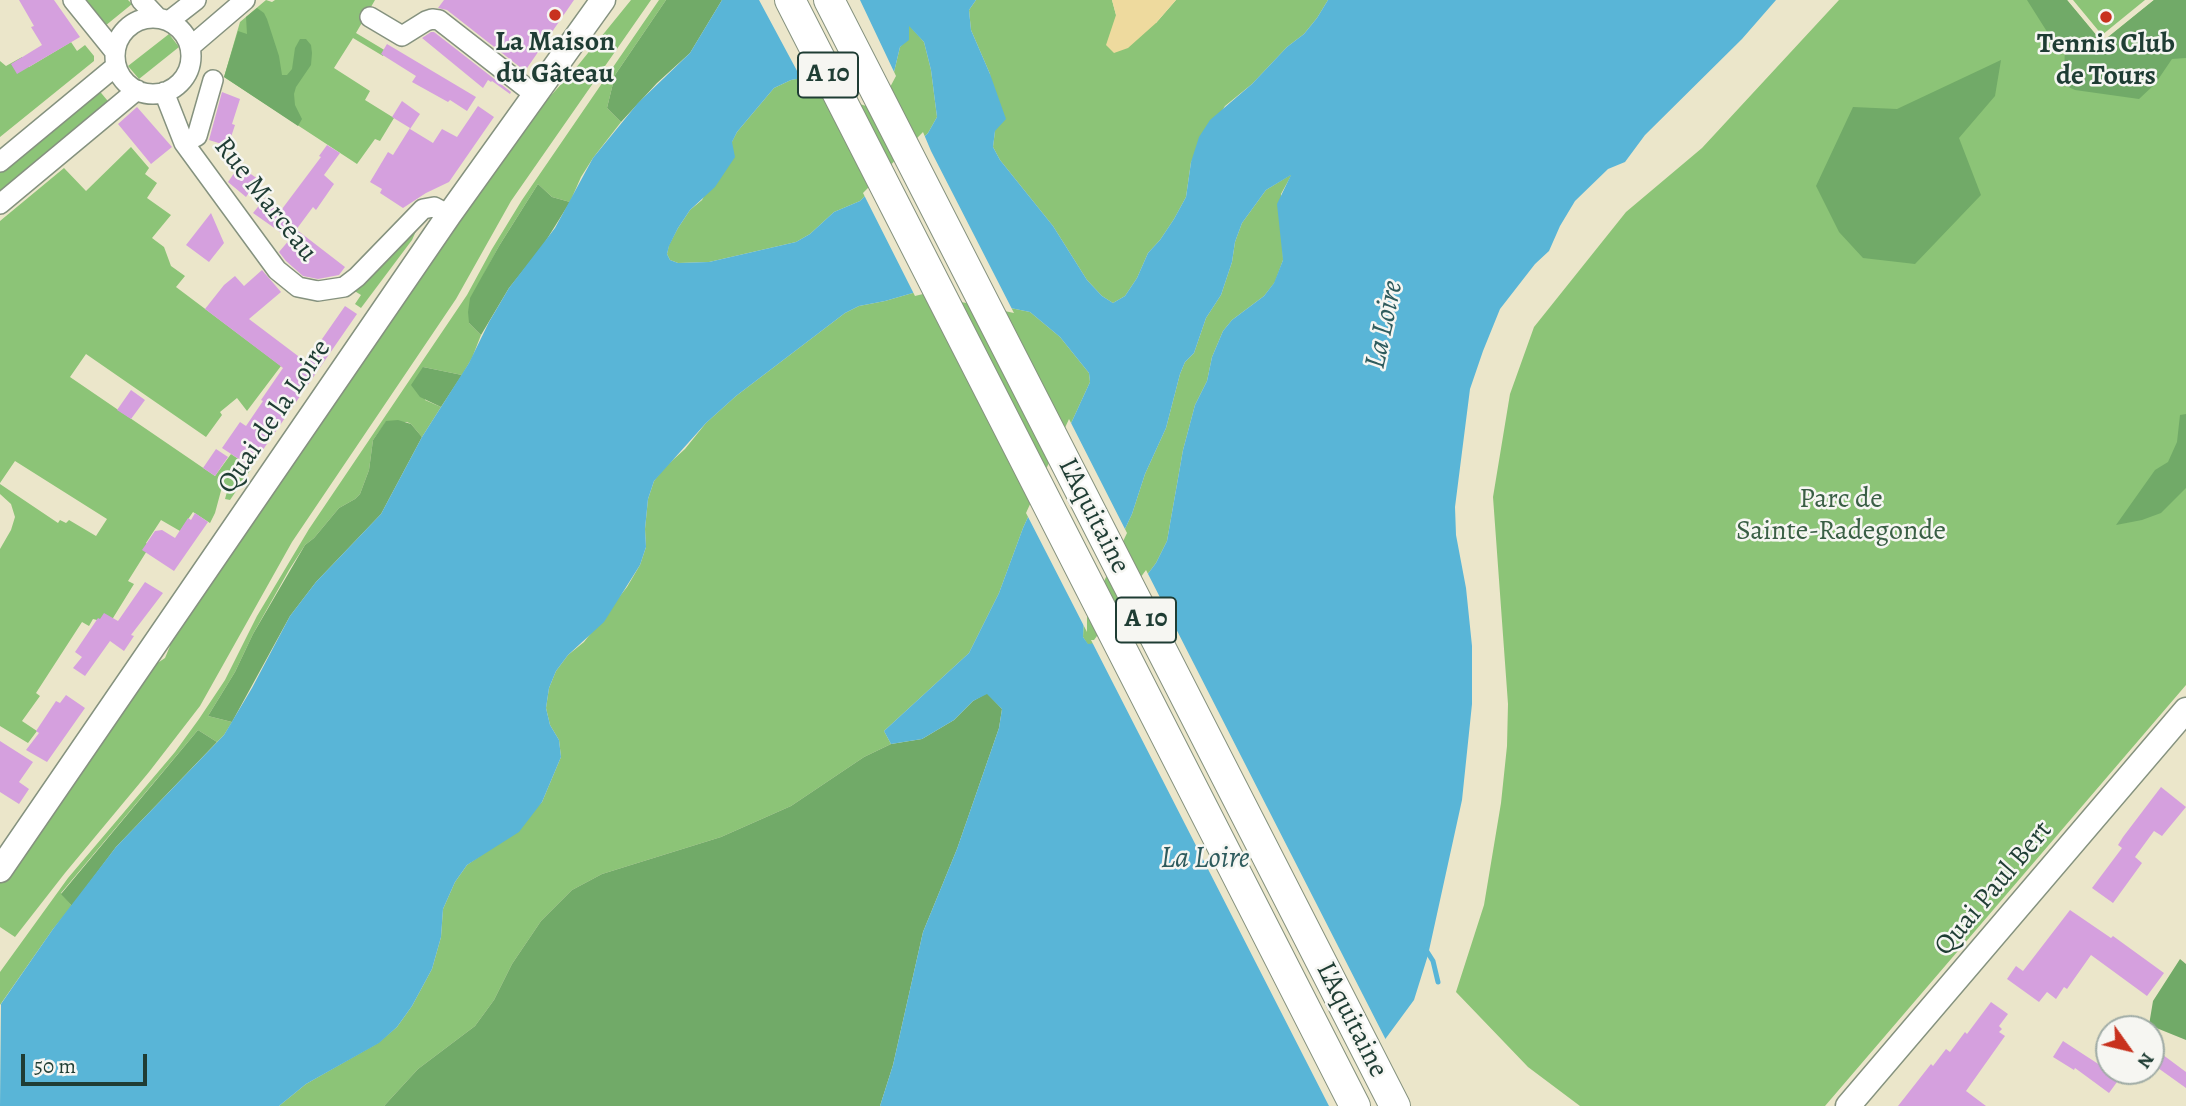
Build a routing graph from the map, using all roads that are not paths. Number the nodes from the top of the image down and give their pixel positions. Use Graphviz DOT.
graph roads {
  1 [pos="72,0"];
  2 [pos="141,0"];
  3 [pos="195,0"];
  4 [pos="245,0"];
  5 [pos="603,0"];
  6 [pos="790,0"];
  7 [pos="830,0"];
  8 [pos="370,17"];
  9 [pos="163,20"];
  10 [pos="190,47"];
  11 [pos="116,59"];
  12 [pos="213,80"];
  13 [pos="137,90"];
  14 [pos="164,92"];
  15 [pos="534,94"];
  16 [pos="184,142"];
  17 [pos="0,162"];
  18 [pos="0,204"];
  19 [pos="449,215"];
  20 [pos="2186,710"];
  21 [pos="0,870"];
  22 [pos="1355,1106"];
  23 [pos="1395,1106"];
  24 [pos="1848,1106"];
  1 -- 11 [label="street"];
  2 -- 9 [label="street"];
  3 -- 9 [label="street"];
  4 -- 10 [label="street"];
  5 -- 15 [label="main road, Quai de la Loire"];
  6 -- 22 [label="highway, L'Aquitaine / A 10"];
  7 -- 23 [label="highway, L'Aquitaine / A 10"];
  8 -- 15 [label="street"];
  9 -- 10 [label="street"];
  9 -- 11 [label="street"];
  10 -- 14 [label="street"];
  11 -- 13 [label="street"];
  11 -- 17 [label="street"];
  12 -- 16 [label="street"];
  13 -- 14 [label="street"];
  13 -- 18 [label="street"];
  14 -- 16 [label="street, Rue Marceau"];
  15 -- 19 [label="main road, Quai de la Loire"];
  16 -- 19 [label="street, Rue Marceau"];
  19 -- 21 [label="main road, Quai de la Loire"];
  20 -- 24 [label="main road, Quai Paul Bert"];
}
